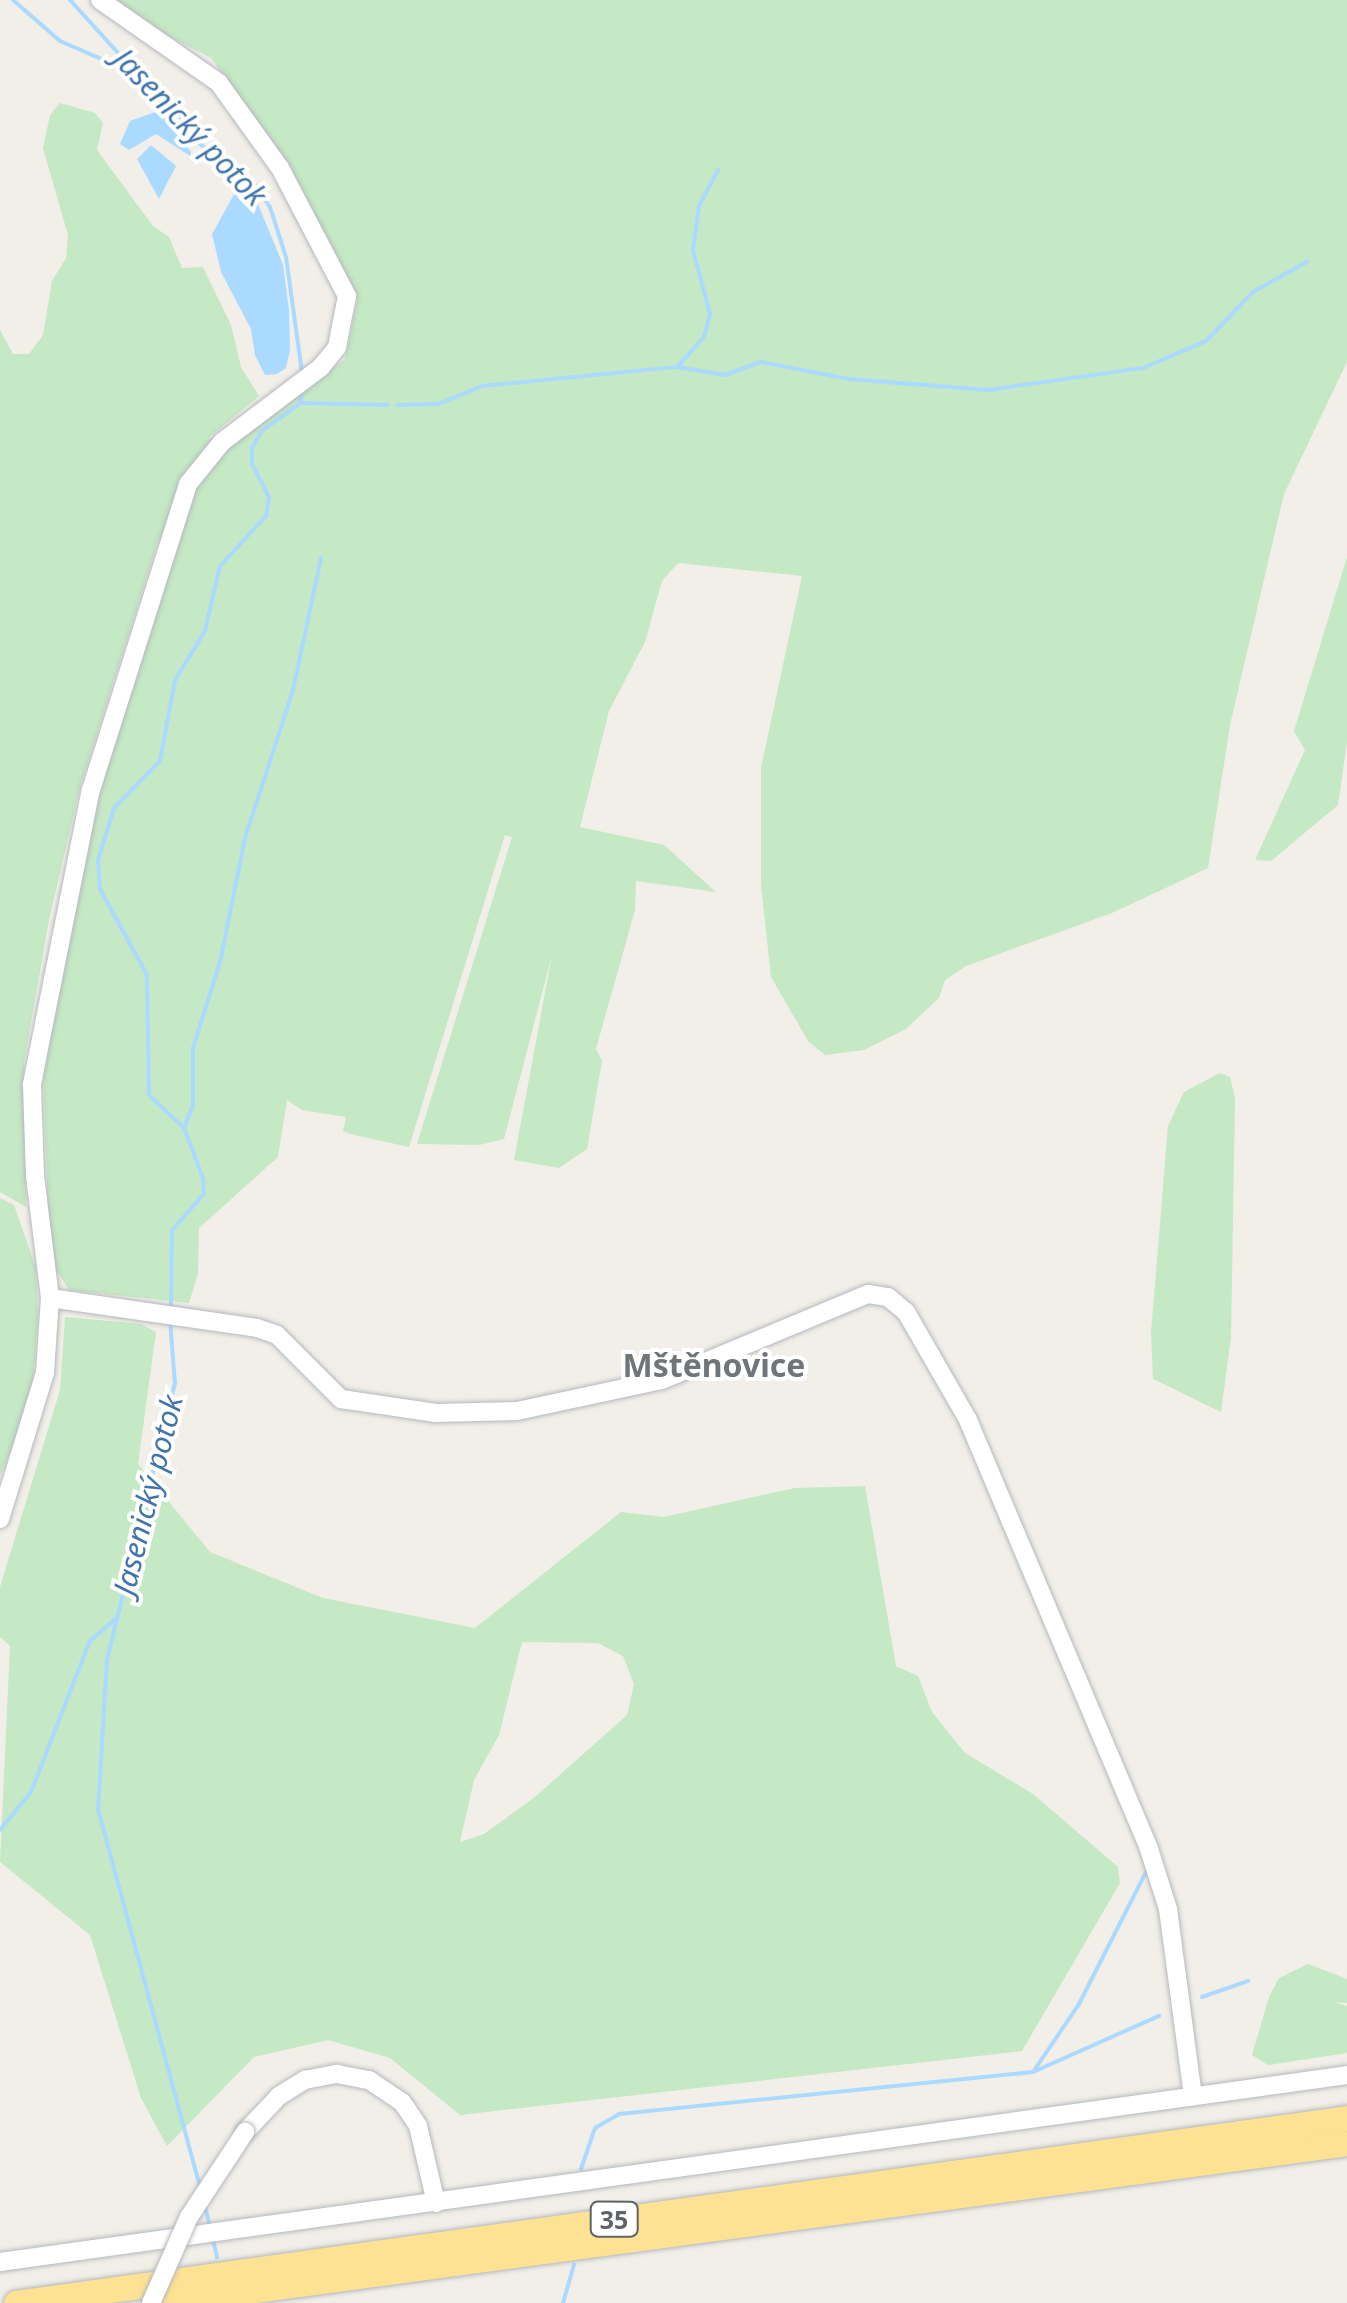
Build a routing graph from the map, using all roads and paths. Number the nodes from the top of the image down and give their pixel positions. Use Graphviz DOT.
graph roads {
  1 [pos="100,0"];
  2 [pos="50,1298"];
  3 [pos="0,1519"];
  4 [pos="1347,2075"];
  5 [pos="1193,2096"];
  6 [pos="1347,2118"];
  7 [pos="1347,2142"];
  8 [pos="436,2202"];
  9 [pos="0,2262"];
  10 [pos="16,2303"];
  11 [pos="154,2303"];
  1 -- 2 [label="street"];
  2 -- 3 [label="street"];
  2 -- 5 [label="street"];
  4 -- 5 [label="street"];
  5 -- 8 [label="street"];
  6 -- 10 [label="highway, 35"];
  7 -- 11 [label="highway, 35"];
  8 -- 9 [label="street"];
  8 -- 11 [label="street, bridge"];
}
